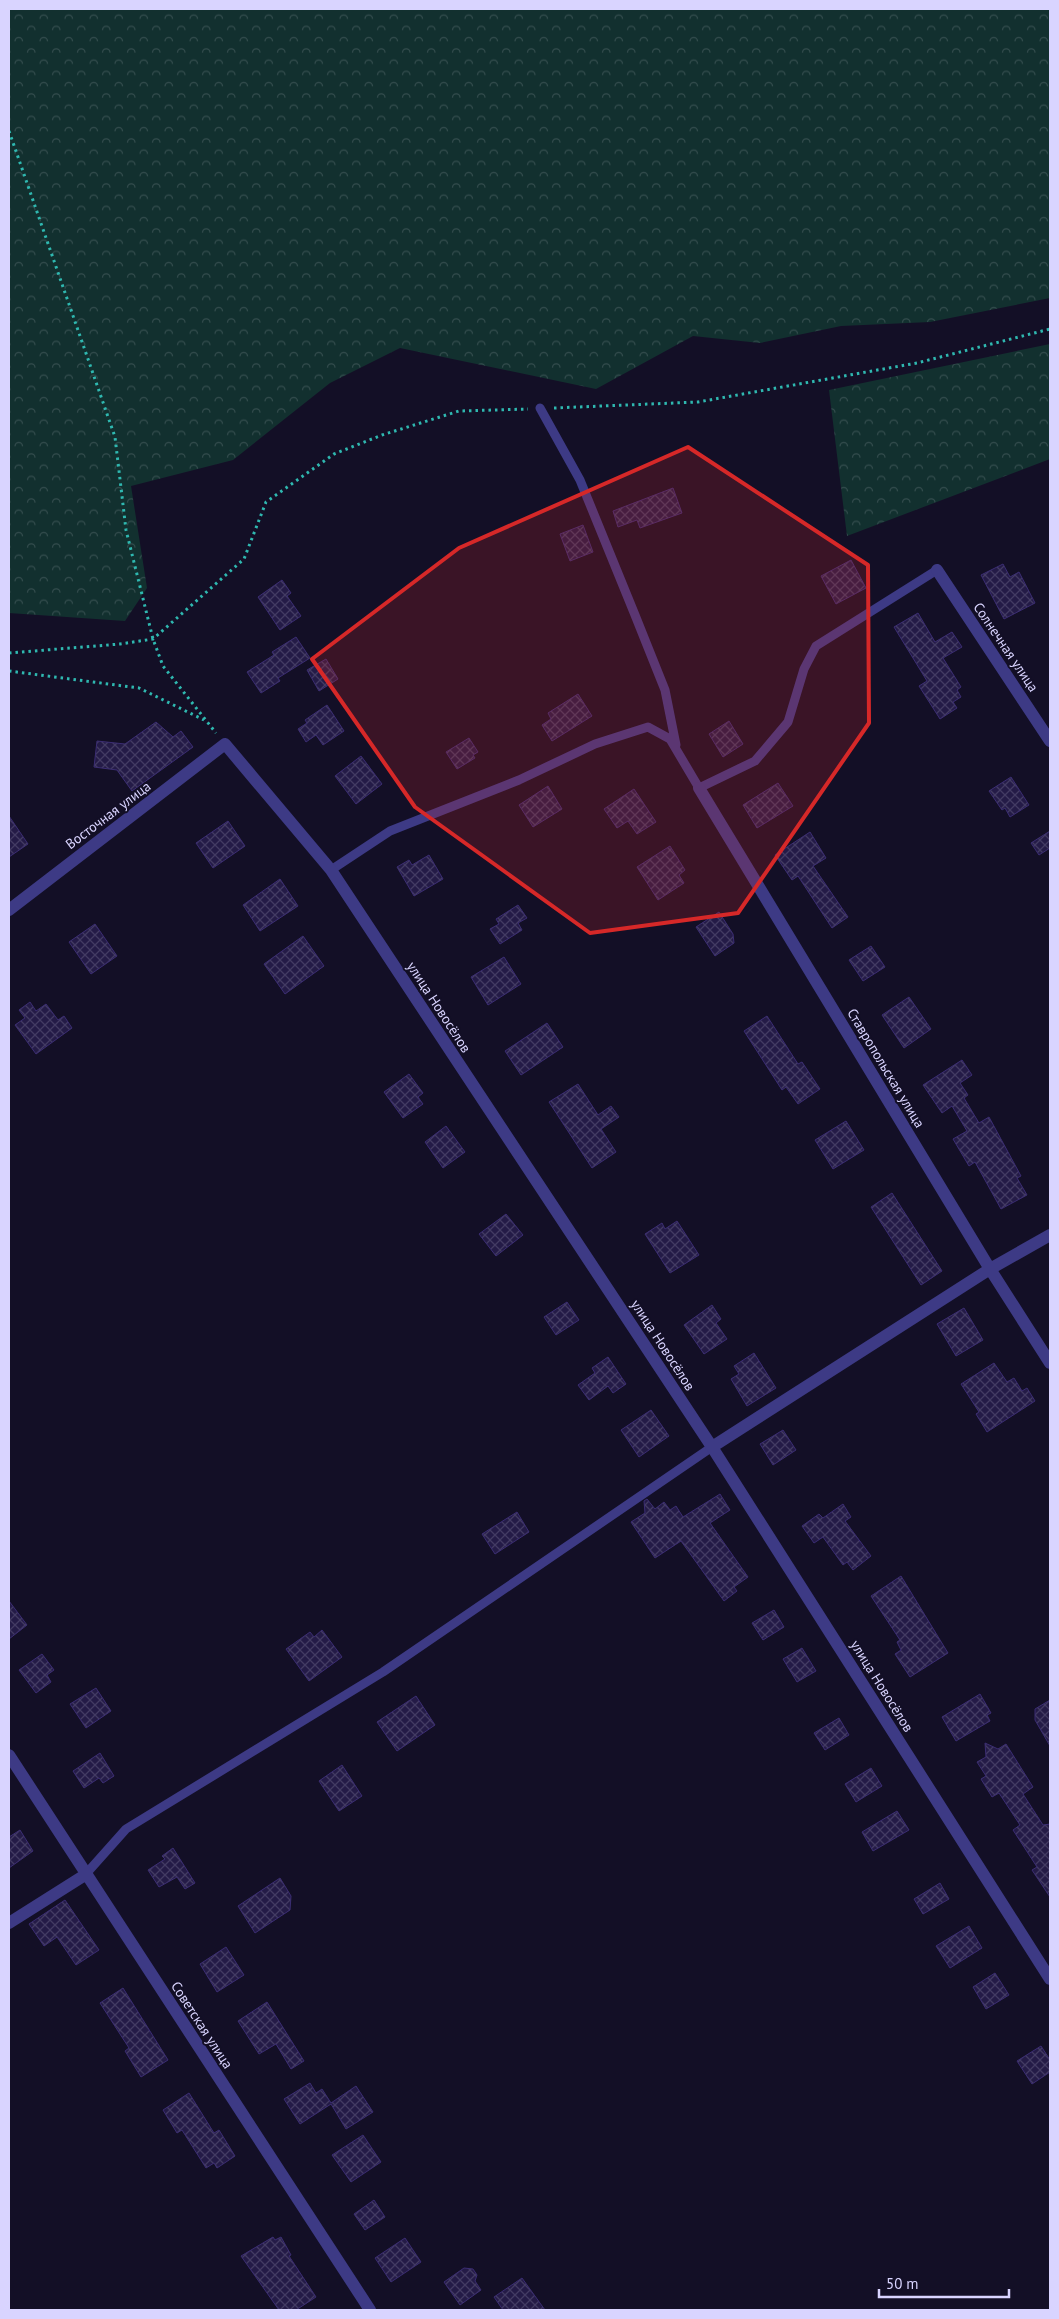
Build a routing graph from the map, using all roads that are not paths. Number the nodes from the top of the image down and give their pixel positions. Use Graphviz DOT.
graph roads {
  1 [pos="540,408"];
  2 [pos="937,570"];
  3 [pos="1050,741"];
  4 [pos="225,744"];
  5 [pos="678,753"];
  6 [pos="699,788"];
  7 [pos="331,870"];
  8 [pos="9,910"];
  9 [pos="1050,1235"];
  10 [pos="990,1269"];
  11 [pos="1050,1363"];
  12 [pos="712,1447"];
  13 [pos="9,1755"];
  14 [pos="85,1874"];
  15 [pos="9,1923"];
  16 [pos="1050,1980"];
  17 [pos="370,2310"];
  1 -- 5 [label="lane"];
  2 -- 3 [label="street, Солнечная улица"];
  2 -- 6 [label="lane"];
  4 -- 7 [label="street, улица Новосёлов"];
  4 -- 8 [label="street, Восточная улица"];
  5 -- 6 [label="lane"];
  5 -- 7 [label="lane"];
  6 -- 10 [label="street, Ставропольская улица"];
  7 -- 12 [label="street, улица Новосёлов"];
  9 -- 10 [label="street"];
  10 -- 11 [label="street, Ставропольская улица"];
  10 -- 12 [label="street"];
  12 -- 14 [label="lane"];
  12 -- 16 [label="street, улица Новосёлов"];
  13 -- 14 [label="street, Советская улица"];
  14 -- 15 [label="street"];
  14 -- 17 [label="street, Советская улица"];
}
